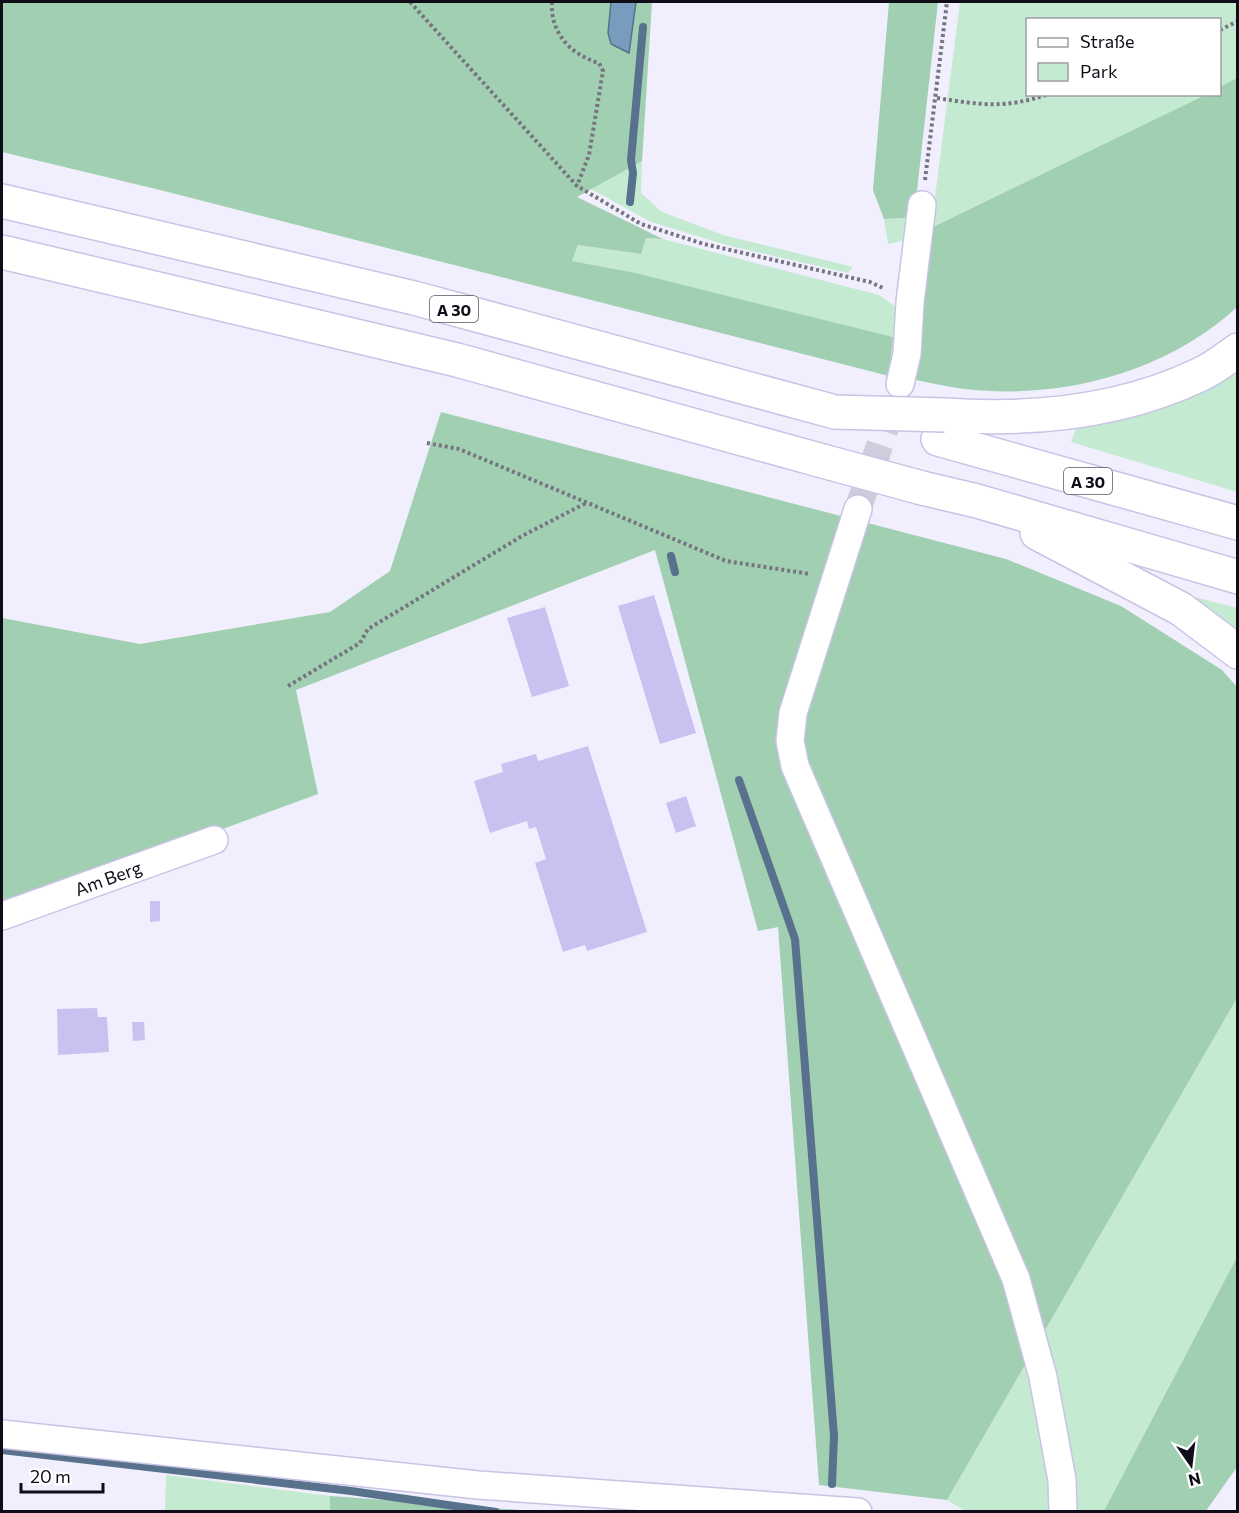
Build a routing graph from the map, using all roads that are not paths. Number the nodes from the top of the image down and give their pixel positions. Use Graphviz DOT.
graph roads {
  1 [pos="2,201"];
  2 [pos="922,204"];
  3 [pos="2,252"];
  4 [pos="1238,350"];
  5 [pos="900,384"];
  6 [pos="941,427"];
  7 [pos="977,501"];
  8 [pos="858,509"];
  9 [pos="1238,523"];
  10 [pos="1238,577"];
  11 [pos="1238,652"];
  12 [pos="213,840"];
  13 [pos="2,916"];
  14 [pos="2,1434"];
  15 [pos="858,1512"];
  16 [pos="1064,1512"];
  1 -- 6 [label="highway, A 30, bridge"];
  2 -- 5 [label="street"];
  3 -- 7 [label="highway, bridge"];
  4 -- 6 [label="highway"];
  6 -- 9 [label="highway, A 30"];
  7 -- 10 [label="highway"];
  7 -- 11 [label="highway"];
  8 -- 16 [label="street"];
  12 -- 13 [label="street, Am Berg"];
  14 -- 15 [label="street"];
}
